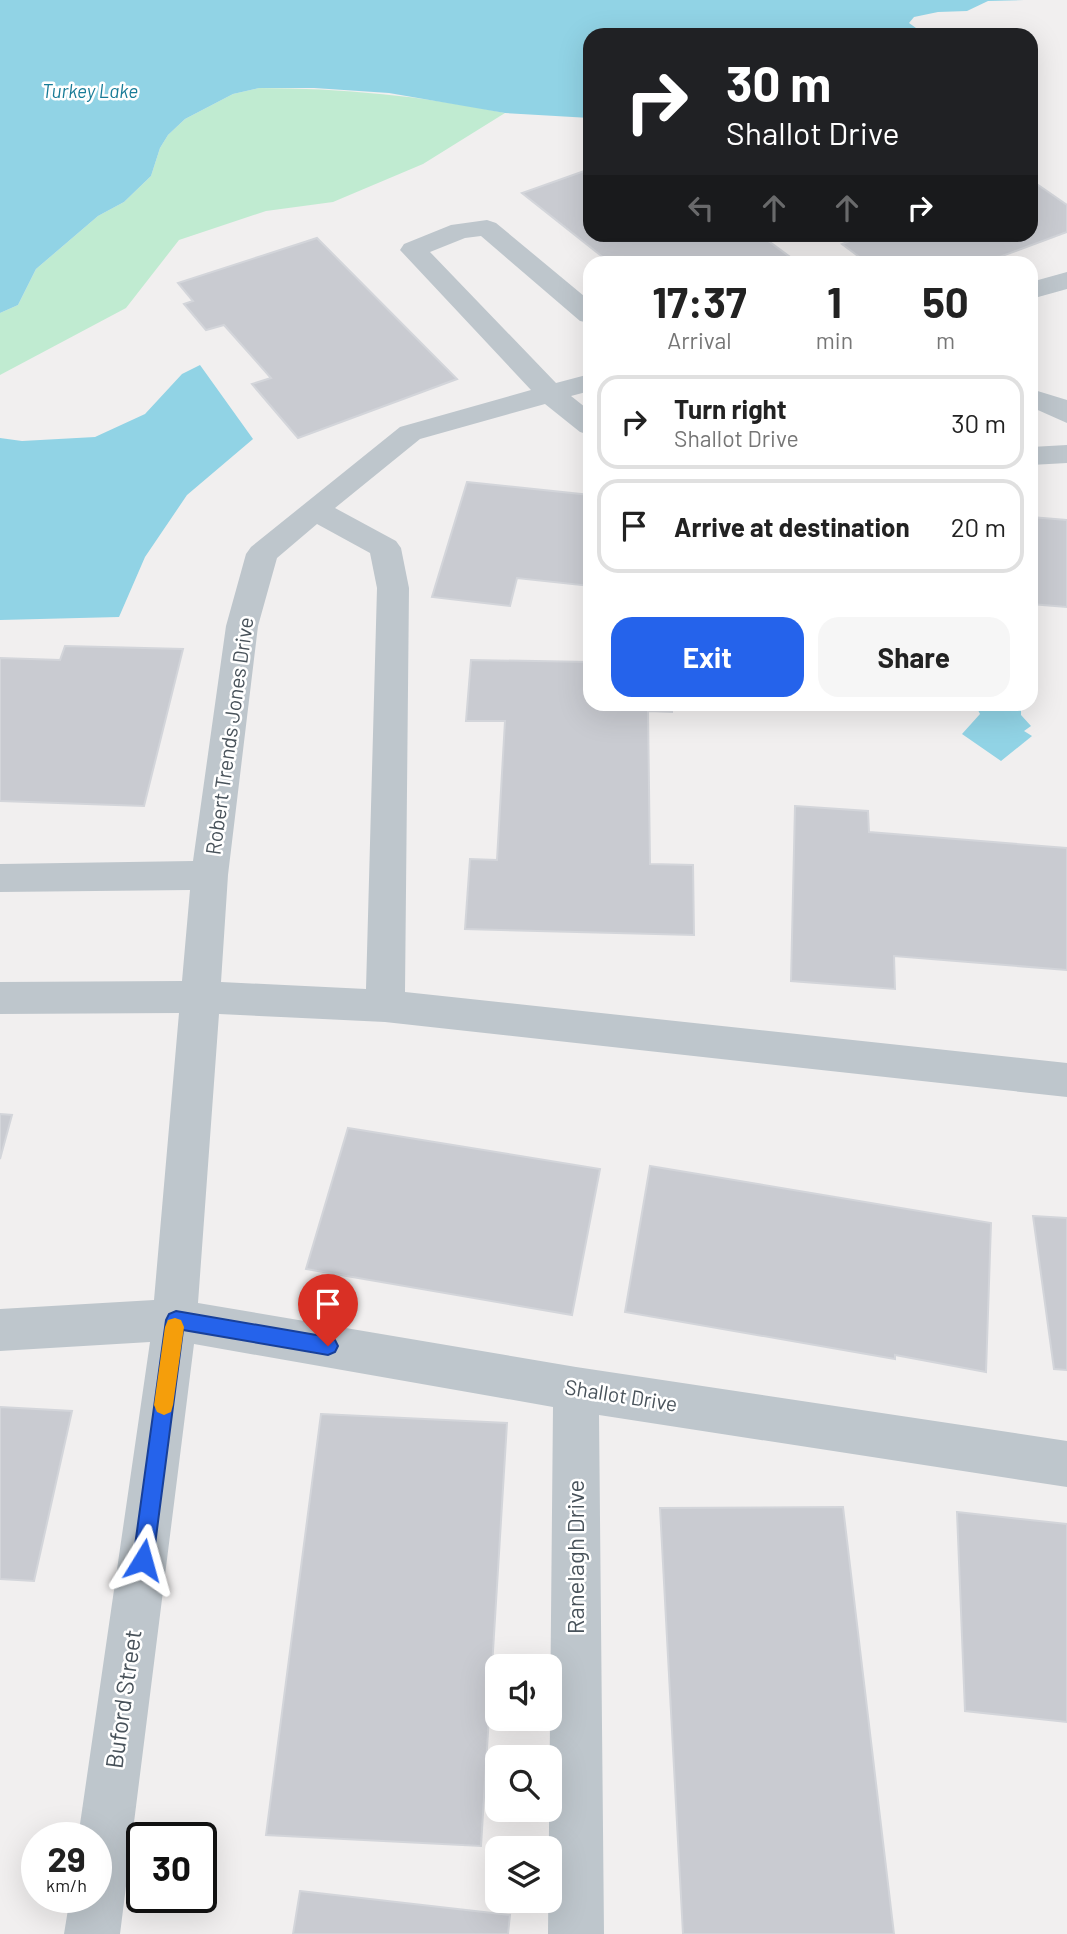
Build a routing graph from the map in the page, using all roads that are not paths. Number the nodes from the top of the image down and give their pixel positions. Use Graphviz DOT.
graph roads {
  1 [pos="1064,284"];
  2 [pos="1038,290"];
  3 [pos="583,309"];
  4 [pos="583,384"];
  5 [pos="551,394"];
  6 [pos="1038,400"];
  7 [pos="1067,414"];
  8 [pos="583,420"];
  9 [pos="1067,454"];
  10 [pos="1038,456"];
  11 [pos="315,510"];
  12 [pos="210,875"];
  13 [pos="0,877"];
  14 [pos="200,997"];
  15 [pos="0,998"];
  16 [pos="385,1006"];
  17 [pos="1067,1080"];
  18 [pos="195,1088"];
  19 [pos="176,1320"];
  20 [pos="0,1330"];
  21 [pos="576,1389"];
  22 [pos="1067,1464"];
  23 [pos="92,1934"];
  24 [pos="576,1934"];
  1 -- 2 [label="street"];
  3 -- 5 [label="street"];
  4 -- 5 [label="street, Robert Trends Jones Drive"];
  5 -- 8 [label="street"];
  5 -- 11 [label="street, Robert Trends Jones Drive"];
  6 -- 7 [label="street"];
  9 -- 10 [label="street"];
  11 -- 12 [label="street, Robert Trends Jones Drive"];
  11 -- 16 [label="street"];
  12 -- 13 [label="street"];
  12 -- 14 [label="street, Robert Trends Jones Drive"];
  14 -- 15 [label="street"];
  14 -- 16 [label="street"];
  14 -- 18 [label="street, Robert Trends Jones Drive"];
  16 -- 17 [label="street"];
  18 -- 19 [label="street, Buford Street"];
  19 -- 20 [label="street, Shallot Drive"];
  19 -- 21 [label="street, Shallot Drive"];
  19 -- 23 [label="street, Buford Street"];
  21 -- 22 [label="street, Shallot Drive"];
  21 -- 24 [label="street, Ranelagh Drive"];
}
